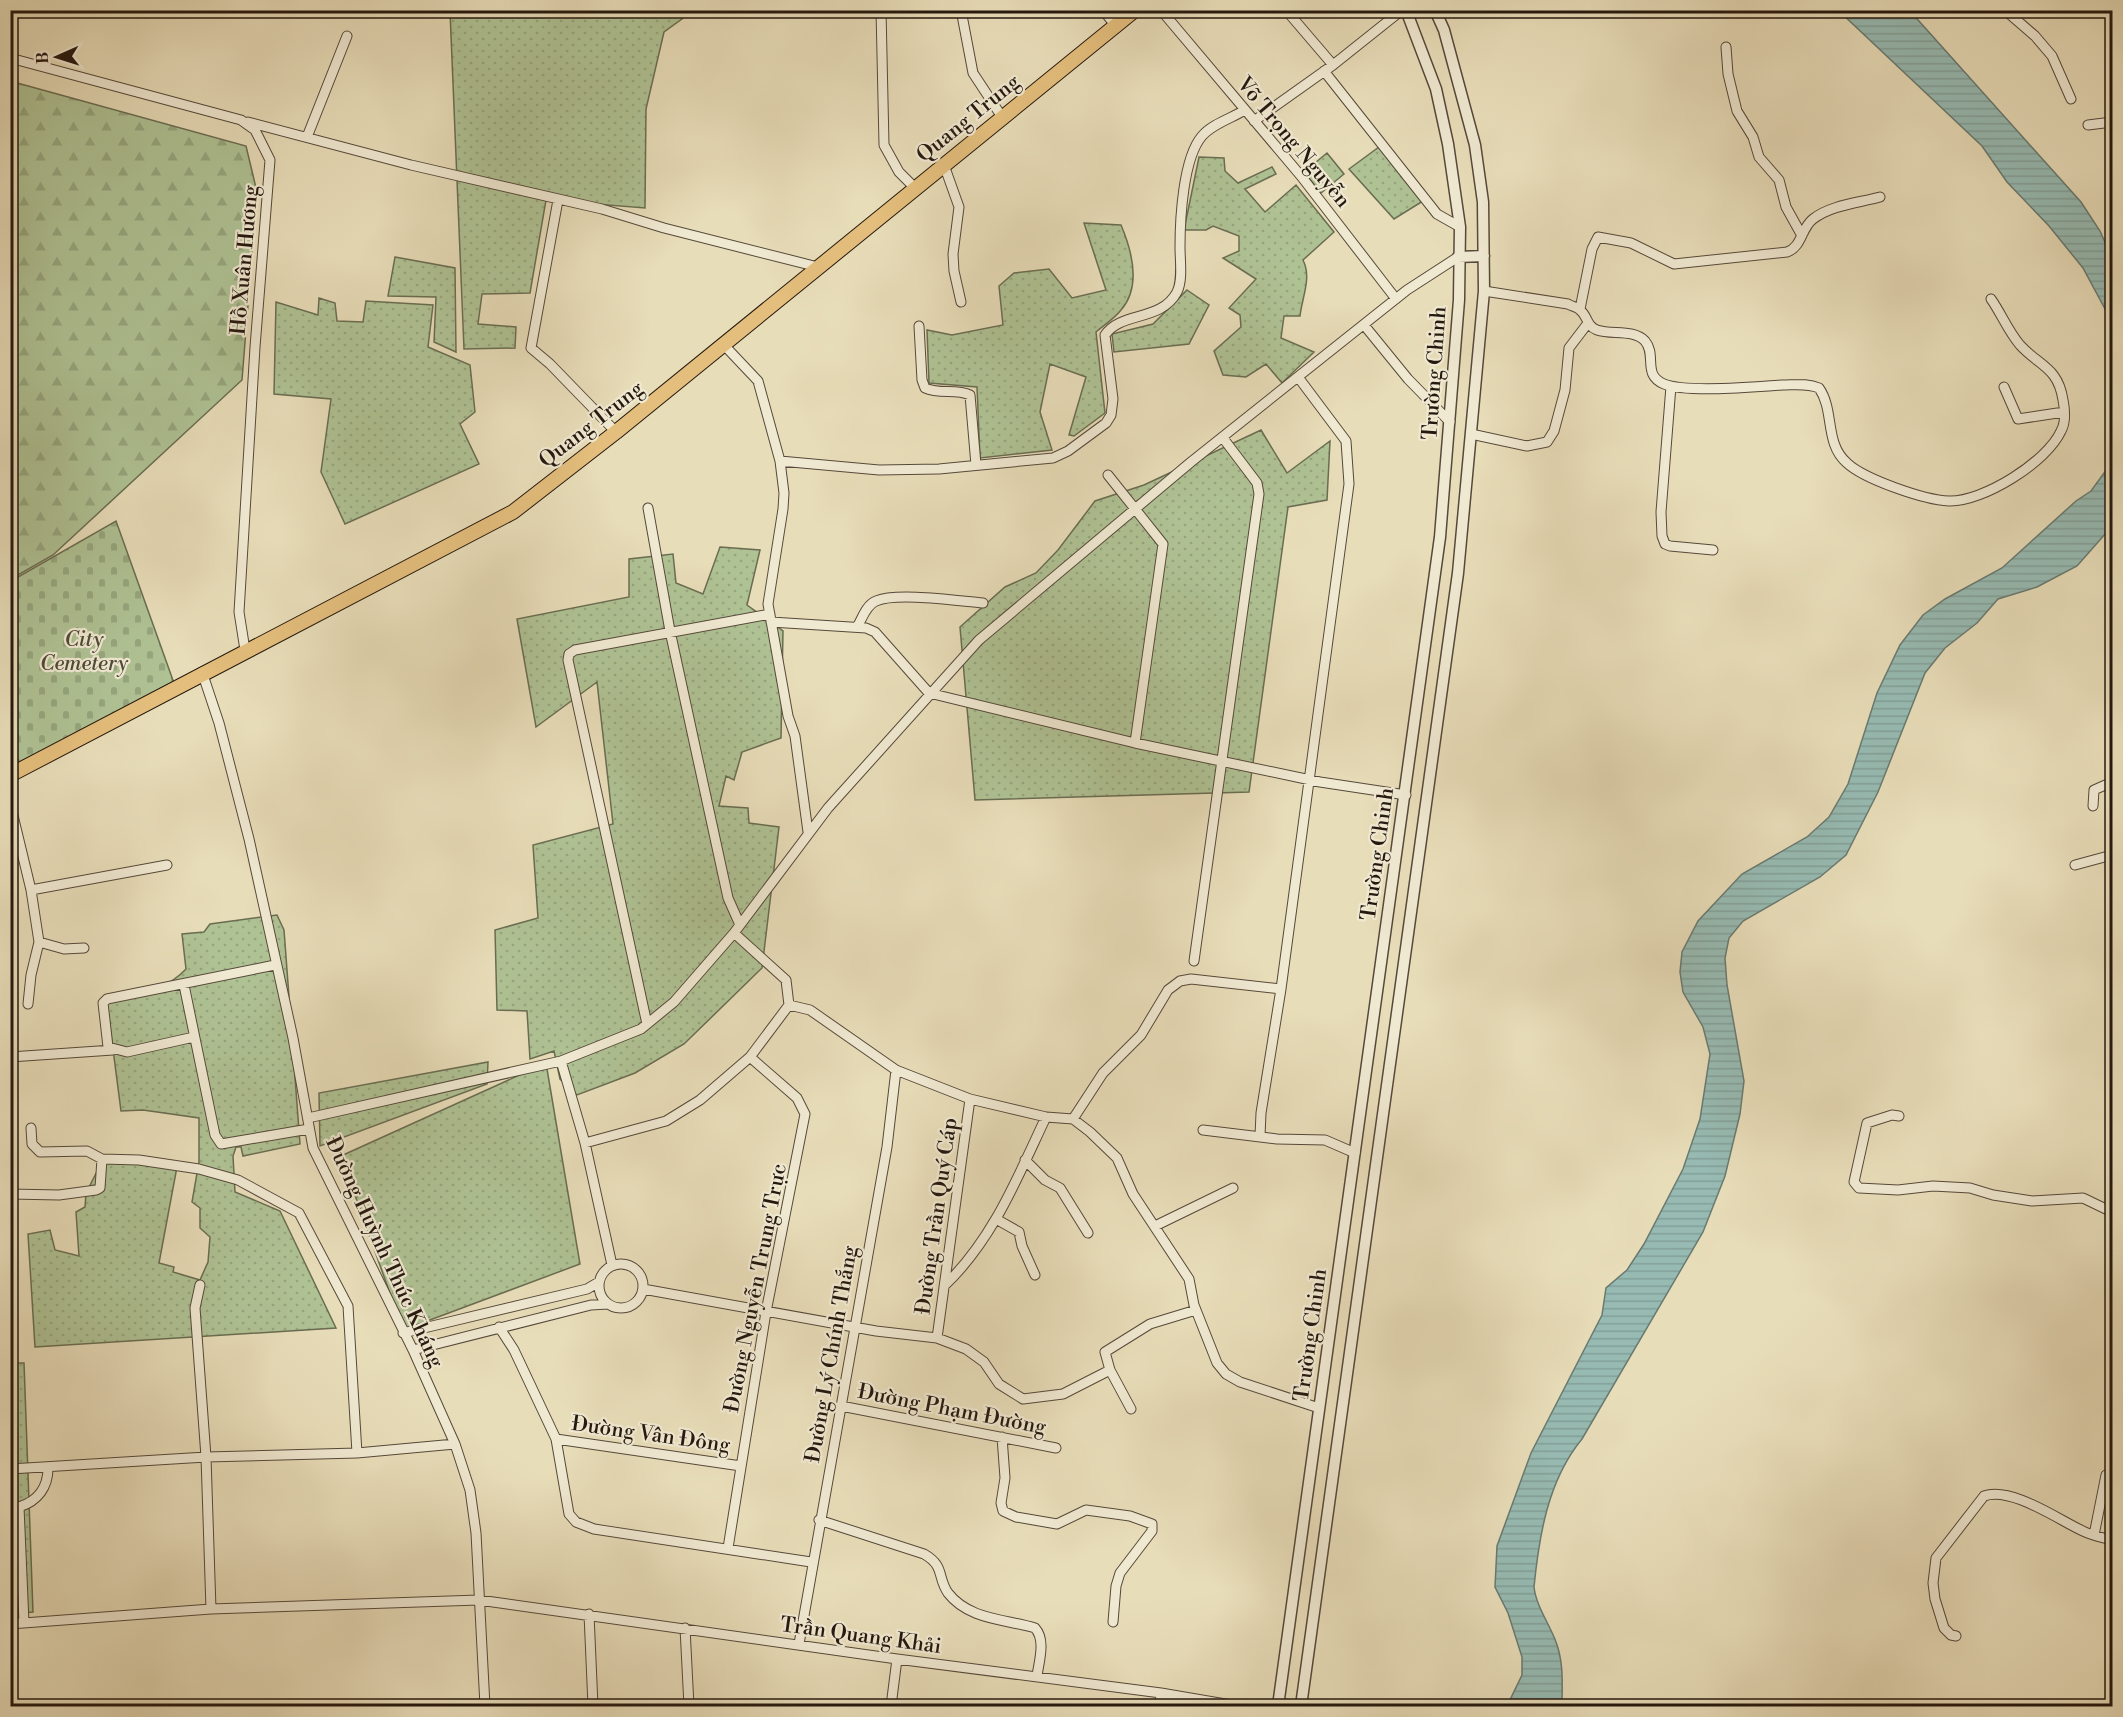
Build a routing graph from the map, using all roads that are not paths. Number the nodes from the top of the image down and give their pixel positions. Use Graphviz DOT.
graph roads {
  1 [pos="881,10"];
  2 [pos="961,10"];
  3 [pos="1103,10"];
  4 [pos="1135,10"];
  5 [pos="1161,10"];
  6 [pos="1286,10"];
  7 [pos="1404,10"];
  8 [pos="1435,10"];
  9 [pos="2005,10"];
  10 [pos="1115,25"];
  11 [pos="347,36"];
  12 [pos="1726,47"];
  13 [pos="10,58"];
  14 [pos="1334,65"];
  15 [pos="1324,71"];
  16 [pos="2071,99"];
  17 [pos="1245,110"];
  18 [pos="1002,117"];
  19 [pos="241,120"];
  20 [pos="1254,121"];
  21 [pos="2112,122"];
  22 [pos="2088,125"];
  23 [pos="307,137"];
  24 [pos="944,165"];
  25 [pos="915,188"];
  26 [pos="1880,197"];
  27 [pos="558,200"];
  28 [pos="1460,227"];
  29 [pos="1801,234"];
  30 [pos="1484,256"];
  31 [pos="1458,257"];
  32 [pos="818,267"];
  33 [pos="1484,291"];
  34 [pos="1396,299"];
  35 [pos="1991,299"];
  36 [pos="961,302"];
  37 [pos="1580,309"];
  38 [pos="1588,323"];
  39 [pos="1364,325"];
  40 [pos="919,326"];
  41 [pos="723,345"];
  42 [pos="1298,377"];
  43 [pos="1671,386"];
  44 [pos="2004,387"];
  45 [pos="2064,412"];
  46 [pos="1450,422"];
  47 [pos="616,432"];
  48 [pos="1471,434"];
  49 [pos="1223,438"];
  50 [pos="780,461"];
  51 [pos="976,465"];
  52 [pos="1108,475"];
  53 [pos="648,508"];
  54 [pos="1137,509"];
  55 [pos="1713,550"];
  56 [pos="983,603"];
  57 [pos="770,618"];
  58 [pos="857,627"];
  59 [pos="670,631"];
  60 [pos="244,650"];
  61 [pos="202,672"];
  62 [pos="929,693"];
  63 [pos="1135,743"];
  64 [pos="1222,761"];
  65 [pos="10,775"];
  66 [pos="1308,779"];
  67 [pos="2112,782"];
  68 [pos="1406,795"];
  69 [pos="1426,798"];
  70 [pos="10,803"];
  71 [pos="2093,806"];
  72 [pos="808,832"];
  73 [pos="2112,855"];
  74 [pos="167,865"];
  75 [pos="2075,865"];
  76 [pos="31,890"];
  77 [pos="737,929"];
  78 [pos="39,942"];
  79 [pos="84,948"];
  80 [pos="1194,961"];
  81 [pos="275,965"];
  82 [pos="184,985"];
  83 [pos="1281,989"];
  84 [pos="28,1004"];
  85 [pos="789,1005"];
  86 [pos="647,1024"];
  87 [pos="194,1037"];
  88 [pos="113,1050"];
  89 [pos="10,1057"];
  90 [pos="750,1057"];
  91 [pos="561,1061"];
  92 [pos="896,1070"];
  93 [pos="970,1099"];
  94 [pos="1899,1116"];
  95 [pos="1046,1117"];
  96 [pos="308,1118"];
  97 [pos="1073,1119"];
  98 [pos="31,1128"];
  99 [pos="309,1129"];
  100 [pos="1203,1130"];
  101 [pos="1260,1136"];
  102 [pos="585,1143"];
  103 [pos="1377,1148"];
  104 [pos="1355,1150"];
  105 [pos="102,1159"];
  106 [pos="1025,1160"];
  107 [pos="1233,1188"];
  108 [pos="10,1194"];
  109 [pos="2112,1212"];
  110 [pos="996,1220"];
  111 [pos="1155,1226"];
  112 [pos="1088,1233"];
  113 [pos="612,1265"];
  114 [pos="1035,1275"];
  115 [pos="599,1282"];
  116 [pos="200,1285"];
  117 [pos="944,1286"];
  118 [pos="643,1289"];
  119 [pos="608,1304"];
  120 [pos="1196,1310"];
  121 [pos="766,1312"];
  122 [pos="855,1326"];
  123 [pos="499,1327"];
  124 [pos="403,1333"];
  125 [pos="937,1338"];
  126 [pos="413,1350"];
  127 [pos="1110,1370"];
  128 [pos="841,1406"];
  129 [pos="1319,1408"];
  130 [pos="1131,1409"];
  131 [pos="1002,1437"];
  132 [pos="556,1439"];
  133 [pos="455,1444"];
  134 [pos="1056,1448"];
  135 [pos="357,1452"];
  136 [pos="206,1457"];
  137 [pos="741,1466"];
  138 [pos="48,1467"];
  139 [pos="10,1469"];
  140 [pos="2106,1476"];
  141 [pos="15,1506"];
  142 [pos="819,1520"];
  143 [pos="2094,1535"];
  144 [pos="2112,1540"];
  145 [pos="729,1548"];
  146 [pos="811,1562"];
  147 [pos="480,1600"];
  148 [pos="211,1609"];
  149 [pos="589,1614"];
  150 [pos="1113,1622"];
  151 [pos="24,1623"];
  152 [pos="10,1624"];
  153 [pos="685,1628"];
  154 [pos="1956,1635"];
  155 [pos="799,1644"];
  156 [pos="897,1659"];
  157 [pos="1037,1676"];
  158 [pos="1161,1693"];
  159 [pos="1278,1705"];
  160 [pos="485,1707"];
  161 [pos="593,1707"];
  162 [pos="689,1707"];
  163 [pos="891,1707"];
  164 [pos="1160,1707"];
  165 [pos="1237,1707"];
  166 [pos="1291,1707"];
  167 [pos="1301,1707"];
  1 -- 25 [label="street"];
  2 -- 18 [label="street"];
  3 -- 10 [label="street"];
  4 -- 10 [label="main road, Quang Trung"];
  5 -- 17 [label="street, Võ Trọng Nguyễn"];
  6 -- 14 [label="street"];
  7 -- 14 [label="street"];
  7 -- 28 [label="street, Trường Chinh"];
  8 -- 30 [label="street, Trường Chinh"];
  9 -- 16 [label="street"];
  10 -- 18 [label="main road, Quang Trung"];
  11 -- 23 [label="street"];
  12 -- 29 [label="street"];
  13 -- 19 [label="street"];
  14 -- 15 [label="street"];
  15 -- 20 [label="street"];
  15 -- 28 [label="street"];
  17 -- 20 [label="street, Võ Trọng Nguyễn"];
  17 -- 51 [label="street"];
  18 -- 24 [label="main road, Quang Trung"];
  19 -- 23 [label="street"];
  19 -- 60 [label="street, Hồ Xuân Hương"];
  20 -- 34 [label="street, Võ Trọng Nguyễn"];
  21 -- 22 [label="street"];
  23 -- 27 [label="street"];
  24 -- 25 [label="main road, Quang Trung"];
  24 -- 36 [label="street"];
  25 -- 32 [label="main road, Quang Trung"];
  26 -- 29 [label="street"];
  27 -- 32 [label="street"];
  27 -- 47 [label="street"];
  28 -- 31 [label="street, Trường Chinh"];
  29 -- 37 [label="street"];
  30 -- 31 [label="street"];
  30 -- 33 [label="street, Trường Chinh"];
  31 -- 34 [label="street"];
  31 -- 46 [label="street, Trường Chinh"];
  32 -- 41 [label="main road, Quang Trung"];
  33 -- 37 [label="street"];
  33 -- 48 [label="street, Trường Chinh"];
  34 -- 39 [label="street"];
  35 -- 45 [label="street"];
  37 -- 38 [label="street"];
  38 -- 43 [label="street"];
  38 -- 48 [label="street"];
  39 -- 42 [label="street"];
  39 -- 46 [label="street"];
  40 -- 51 [label="street"];
  41 -- 47 [label="main road, Quang Trung"];
  41 -- 50 [label="street"];
  42 -- 49 [label="street"];
  42 -- 66 [label="street"];
  43 -- 45 [label="street"];
  43 -- 55 [label="street"];
  44 -- 45 [label="street"];
  46 -- 68 [label="street, Trường Chinh"];
  47 -- 60 [label="main road, Quang Trung"];
  48 -- 69 [label="street, Trường Chinh"];
  49 -- 54 [label="street"];
  49 -- 64 [label="street"];
  50 -- 51 [label="street"];
  50 -- 57 [label="street"];
  52 -- 54 [label="street"];
  53 -- 59 [label="street"];
  54 -- 62 [label="street"];
  54 -- 63 [label="street"];
  56 -- 58 [label="street"];
  57 -- 58 [label="street"];
  57 -- 59 [label="street"];
  57 -- 72 [label="street"];
  58 -- 62 [label="street"];
  59 -- 77 [label="street"];
  59 -- 86 [label="street"];
  60 -- 61 [label="main road, Quang Trung"];
  61 -- 65 [label="main road, Quang Trung"];
  61 -- 81 [label="street, Đường Huỳnh Thúc Kháng"];
  62 -- 63 [label="street"];
  62 -- 72 [label="street"];
  63 -- 64 [label="street"];
  64 -- 66 [label="street"];
  64 -- 80 [label="street"];
  66 -- 68 [label="street"];
  66 -- 83 [label="street"];
  67 -- 71 [label="street"];
  68 -- 69 [label="street"];
  68 -- 104 [label="street, Trường Chinh"];
  69 -- 103 [label="street, Trường Chinh"];
  70 -- 76 [label="street"];
  72 -- 77 [label="street"];
  73 -- 75 [label="street"];
  74 -- 76 [label="street"];
  76 -- 78 [label="street"];
  77 -- 85 [label="street"];
  77 -- 86 [label="street"];
  78 -- 79 [label="street"];
  78 -- 84 [label="street"];
  81 -- 82 [label="street"];
  81 -- 96 [label="street, Đường Huỳnh Thúc Kháng"];
  82 -- 87 [label="street"];
  82 -- 88 [label="street"];
  83 -- 97 [label="street"];
  83 -- 101 [label="street"];
  85 -- 90 [label="street"];
  85 -- 92 [label="street"];
  86 -- 91 [label="street"];
  87 -- 88 [label="street"];
  87 -- 99 [label="street"];
  88 -- 89 [label="street"];
  90 -- 102 [label="street"];
  90 -- 121 [label="street, Đường Nguyễn Trung Trực"];
  91 -- 96 [label="street"];
  91 -- 102 [label="street"];
  92 -- 93 [label="street"];
  92 -- 122 [label="street, Đường Lý Chính Thắng"];
  93 -- 95 [label="street"];
  93 -- 117 [label="street, Đường Trần Quý Cáp"];
  94 -- 109 [label="street"];
  95 -- 97 [label="street"];
  95 -- 106 [label="street"];
  96 -- 99 [label="street, Đường Huỳnh Thúc Kháng"];
  97 -- 111 [label="street"];
  98 -- 105 [label="street"];
  99 -- 124 [label="street, Đường Huỳnh Thúc Kháng"];
  100 -- 101 [label="street"];
  101 -- 104 [label="street"];
  102 -- 113 [label="street"];
  103 -- 104 [label="street"];
  103 -- 167 [label="street, Trường Chinh"];
  104 -- 129 [label="street, Trường Chinh"];
  105 -- 108 [label="street"];
  105 -- 135 [label="street"];
  106 -- 110 [label="street"];
  106 -- 112 [label="street"];
  107 -- 111 [label="street"];
  110 -- 114 [label="street"];
  110 -- 117 [label="street"];
  111 -- 120 [label="street"];
  113 -- 115 [label="street"];
  113 -- 118 [label="street"];
  115 -- 119 [label="street"];
  115 -- 124 [label="street"];
  116 -- 136 [label="street"];
  117 -- 125 [label="street, Đường Trần Quý Cáp"];
  118 -- 119 [label="street"];
  118 -- 121 [label="street"];
  119 -- 123 [label="street"];
  120 -- 127 [label="street"];
  120 -- 129 [label="street"];
  121 -- 122 [label="street"];
  121 -- 137 [label="street, Đường Nguyễn Trung Trực"];
  122 -- 125 [label="street"];
  122 -- 128 [label="street, Đường Lý Chính Thắng"];
  123 -- 126 [label="street"];
  123 -- 132 [label="street"];
  124 -- 126 [label="street, Đường Huỳnh Thúc Kháng"];
  125 -- 127 [label="street"];
  126 -- 133 [label="street, Đường Huỳnh Thúc Kháng"];
  127 -- 130 [label="street"];
  128 -- 131 [label="street, Đường Phạm Đường"];
  128 -- 142 [label="street, Đường Lý Chính Thắng"];
  129 -- 159 [label="street, Trường Chinh"];
  131 -- 134 [label="street, Đường Phạm Đường"];
  131 -- 150 [label="street"];
  132 -- 137 [label="street, Đường Vân Đông"];
  132 -- 145 [label="street"];
  133 -- 135 [label="street"];
  133 -- 147 [label="street, Đường Huỳnh Thúc Kháng"];
  135 -- 136 [label="street"];
  136 -- 138 [label="street"];
  136 -- 148 [label="street"];
  137 -- 145 [label="street, Đường Nguyễn Trung Trực"];
  138 -- 139 [label="street"];
  138 -- 141 [label="street"];
  140 -- 143 [label="street"];
  141 -- 151 [label="street"];
  142 -- 146 [label="street, Đường Lý Chính Thắng"];
  142 -- 157 [label="street"];
  143 -- 144 [label="street"];
  143 -- 154 [label="street"];
  145 -- 146 [label="street"];
  146 -- 155 [label="street, Đường Lý Chính Thắng"];
  147 -- 148 [label="street, Trần Quang Khải"];
  147 -- 149 [label="street, Trần Quang Khải"];
  147 -- 160 [label="street, Đường Huỳnh Thúc Kháng"];
  148 -- 151 [label="street, Trần Quang Khải"];
  149 -- 153 [label="street, Trần Quang Khải"];
  149 -- 161 [label="street"];
  151 -- 152 [label="street, Trần Quang Khải"];
  153 -- 155 [label="street, Trần Quang Khải"];
  153 -- 162 [label="street"];
  155 -- 156 [label="street, Trần Quang Khải"];
  156 -- 157 [label="street, Trần Quang Khải"];
  156 -- 163 [label="street"];
  157 -- 158 [label="street, Trần Quang Khải"];
  158 -- 164 [label="street"];
  158 -- 165 [label="street, Trần Quang Khải"];
  159 -- 166 [label="street"];
}
